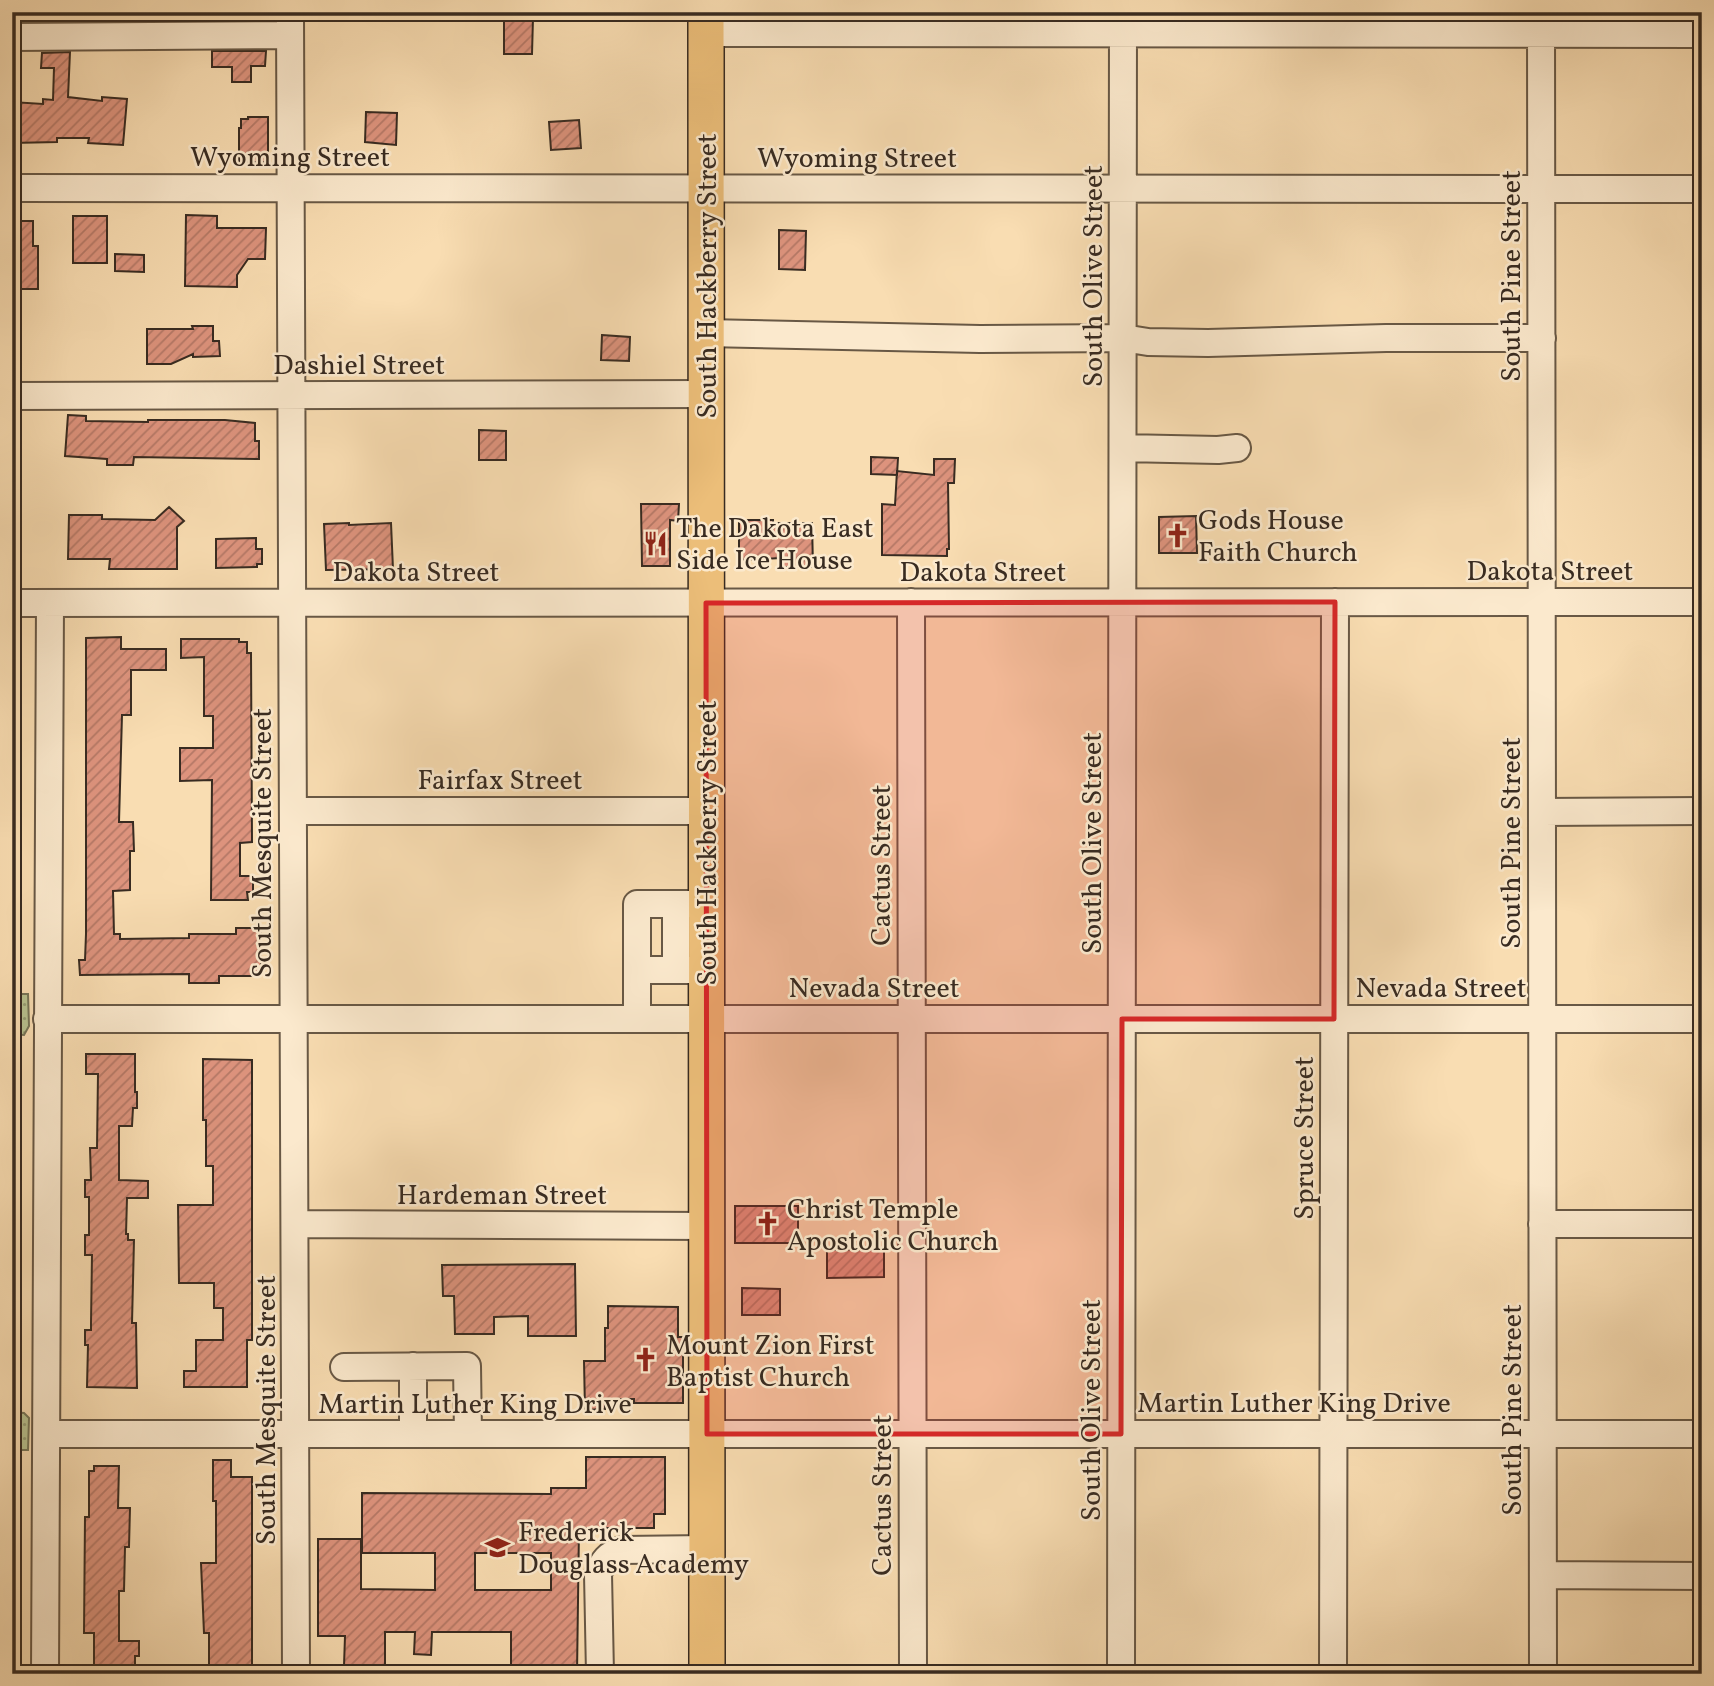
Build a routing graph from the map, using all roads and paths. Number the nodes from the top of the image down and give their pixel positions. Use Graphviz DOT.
graph roads {
  1 [pos="706,23"];
  2 [pos="1124,23"];
  3 [pos="1541,23"];
  4 [pos="290,24"];
  5 [pos="1702,34"];
  6 [pos="12,37"];
  7 [pos="291,187"];
  8 [pos="12,188"];
  9 [pos="706,189"];
  10 [pos="1123,189"];
  11 [pos="1541,189"];
  12 [pos="1702,189"];
  13 [pos="706,333"];
  14 [pos="1123,338"];
  15 [pos="1542,338"];
  16 [pos="706,394"];
  17 [pos="12,396"];
  18 [pos="292,396"];
  19 [pos="1123,448"];
  20 [pos="1237,448"];
  21 [pos="911,602"];
  22 [pos="1123,602"];
  23 [pos="1335,602"];
  24 [pos="1542,602"];
  25 [pos="1702,602"];
  26 [pos="12,603"];
  27 [pos="50,603"];
  28 [pos="291,603"];
  29 [pos="706,603"];
  30 [pos="293,811"];
  31 [pos="707,811"];
  32 [pos="1542,811"];
  33 [pos="1702,811"];
  34 [pos="691,904"];
  35 [pos="637,970"];
  36 [pos="691,970"];
  37 [pos="47,1019"];
  38 [pos="293,1019"];
  39 [pos="637,1019"];
  40 [pos="707,1019"];
  41 [pos="912,1019"];
  42 [pos="1122,1019"];
  43 [pos="1334,1019"];
  44 [pos="1542,1019"];
  45 [pos="1702,1019"];
  46 [pos="296,1224"];
  47 [pos="1542,1224"];
  48 [pos="1702,1224"];
  49 [pos="707,1226"];
  50 [pos="413,1366"];
  51 [pos="344,1367"];
  52 [pos="47,1434"];
  53 [pos="296,1434"];
  54 [pos="413,1434"];
  55 [pos="468,1434"];
  56 [pos="707,1434"];
  57 [pos="912,1434"];
  58 [pos="1121,1434"];
  59 [pos="1334,1434"];
  60 [pos="1542,1434"];
  61 [pos="1702,1434"];
  62 [pos="707,1549"];
  63 [pos="1543,1575"];
  64 [pos="1702,1576"];
  65 [pos="46,1674"];
  66 [pos="296,1674"];
  67 [pos="600,1674"];
  68 [pos="707,1674"];
  69 [pos="913,1674"];
  70 [pos="1121,1674"];
  71 [pos="1333,1674"];
  72 [pos="1543,1674"];
  1 -- 2 [label="street"];
  1 -- 9 [label="main road, South Hackberry Street"];
  2 -- 3 [label="street"];
  2 -- 10 [label="street, South Olive Street"];
  3 -- 5 [label="street"];
  3 -- 11 [label="street, South Pine Street"];
  4 -- 6 [label="street"];
  4 -- 7 [label="street, South Mesquite Street"];
  7 -- 8 [label="street, Wyoming Street"];
  7 -- 9 [label="street, Wyoming Street"];
  7 -- 18 [label="street, South Mesquite Street"];
  9 -- 10 [label="street, Wyoming Street"];
  9 -- 13 [label="main road, South Hackberry Street"];
  10 -- 11 [label="street, Wyoming Street"];
  10 -- 14 [label="street, South Olive Street"];
  11 -- 12 [label="street, Wyoming Street"];
  11 -- 15 [label="street, South Pine Street"];
  13 -- 14 [label="street"];
  13 -- 16 [label="main road, South Hackberry Street"];
  14 -- 15 [label="street"];
  14 -- 19 [label="street, South Olive Street"];
  15 -- 24 [label="street, South Pine Street"];
  16 -- 18 [label="street, Dashiel Street"];
  16 -- 29 [label="main road, South Hackberry Street"];
  17 -- 18 [label="street, Dashiel Street"];
  18 -- 28 [label="street, South Mesquite Street"];
  19 -- 20 [label="street"];
  19 -- 22 [label="street, South Olive Street"];
  21 -- 22 [label="street, Dakota Street"];
  21 -- 29 [label="street, Dakota Street"];
  21 -- 41 [label="street, Cactus Street"];
  22 -- 23 [label="street, Dakota Street"];
  22 -- 42 [label="street, South Olive Street"];
  23 -- 24 [label="street, Dakota Street"];
  23 -- 43 [label="street, Spruce Street"];
  24 -- 25 [label="street, Dakota Street"];
  24 -- 32 [label="street, South Pine Street"];
  26 -- 27 [label="street, Dakota Street"];
  27 -- 28 [label="street, Dakota Street"];
  27 -- 37 [label="street"];
  28 -- 29 [label="street, Dakota Street"];
  28 -- 30 [label="street, South Mesquite Street"];
  29 -- 31 [label="main road, South Hackberry Street"];
  30 -- 31 [label="street, Fairfax Street"];
  30 -- 38 [label="street, South Mesquite Street"];
  31 -- 34 [label="main road, South Hackberry Street"];
  32 -- 33 [label="street"];
  32 -- 44 [label="street, South Pine Street"];
  34 -- 35 [label="street"];
  34 -- 36 [label="main road, South Hackberry Street"];
  35 -- 36 [label="street"];
  35 -- 39 [label="street"];
  36 -- 40 [label="main road, South Hackberry Street"];
  37 -- 38 [label="street, Nevada Street"];
  37 -- 52 [label="street"];
  38 -- 39 [label="street, Nevada Street"];
  38 -- 46 [label="street, South Mesquite Street"];
  39 -- 40 [label="street, Nevada Street"];
  40 -- 41 [label="street, Nevada Street"];
  40 -- 49 [label="main road, South Hackberry Street"];
  41 -- 42 [label="street, Nevada Street"];
  41 -- 57 [label="street, Cactus Street"];
  42 -- 43 [label="street, Nevada Street"];
  42 -- 58 [label="street, South Olive Street"];
  43 -- 44 [label="street, Nevada Street"];
  43 -- 59 [label="street, Spruce Street"];
  44 -- 45 [label="street, Nevada Street"];
  44 -- 47 [label="street, South Pine Street"];
  46 -- 49 [label="street, Hardeman Street"];
  46 -- 53 [label="street, South Mesquite Street"];
  47 -- 48 [label="street"];
  47 -- 60 [label="street, South Pine Street"];
  49 -- 56 [label="main road, South Hackberry Street"];
  50 -- 51 [label="street"];
  50 -- 54 [label="street"];
  50 -- 55 [label="street"];
  52 -- 53 [label="street, Martin Luther King Drive"];
  52 -- 65 [label="street"];
  53 -- 54 [label="street, Martin Luther King Drive"];
  53 -- 66 [label="street, South Mesquite Street"];
  54 -- 55 [label="street, Martin Luther King Drive"];
  55 -- 56 [label="street, Martin Luther King Drive"];
  56 -- 57 [label="street, Martin Luther King Drive"];
  56 -- 62 [label="main road, South Hackberry Street"];
  57 -- 58 [label="street, Martin Luther King Drive"];
  57 -- 69 [label="street, Cactus Street"];
  58 -- 59 [label="street, Martin Luther King Drive"];
  58 -- 70 [label="street, South Olive Street"];
  59 -- 60 [label="street, Martin Luther King Drive"];
  59 -- 71 [label="street, Spruce Street"];
  60 -- 61 [label="street, Martin Luther King Drive"];
  60 -- 63 [label="street, South Pine Street"];
  62 -- 67 [label="street"];
  62 -- 68 [label="main road, South Hackberry Street"];
  63 -- 64 [label="street"];
  63 -- 72 [label="street, South Pine Street"];
}
